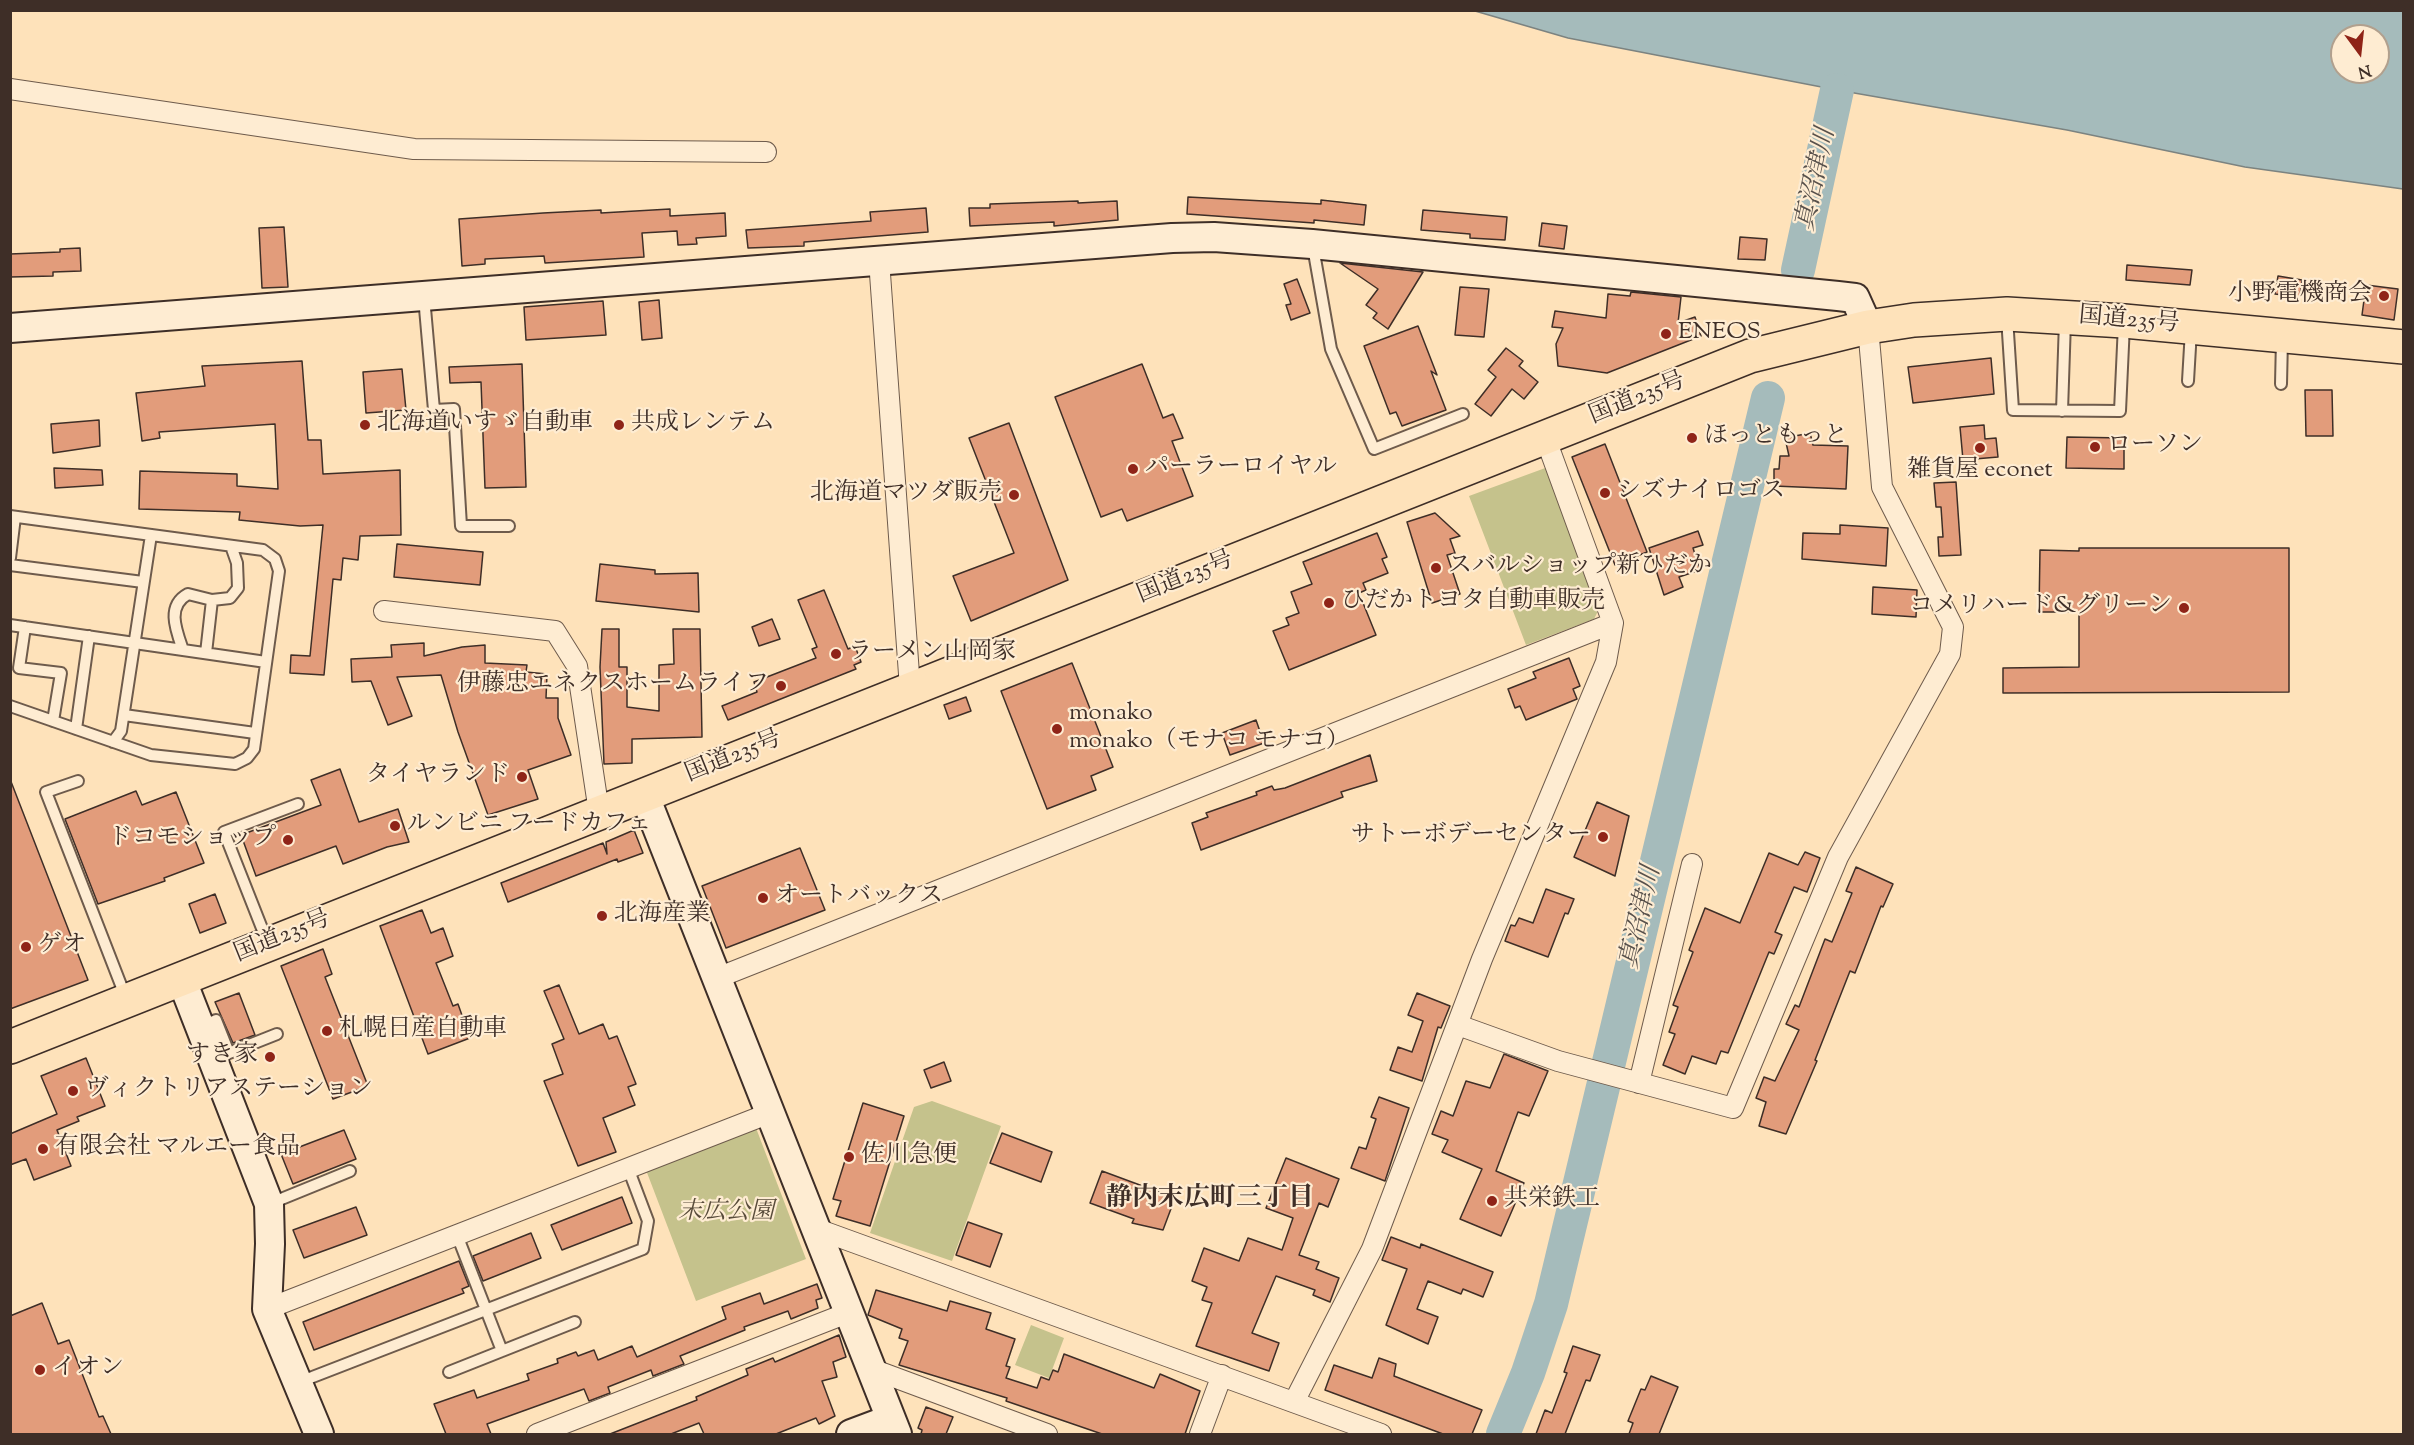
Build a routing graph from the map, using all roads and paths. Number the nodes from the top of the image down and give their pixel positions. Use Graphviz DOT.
graph roads {
  1 [pos="10,89"];
  2 [pos="766,152"];
  3 [pos="1312,244"];
  4 [pos="879,260"];
  5 [pos="424,297"];
  6 [pos="2007,314"];
  7 [pos="2065,317"];
  8 [pos="2124,321"];
  9 [pos="1868,327"];
  10 [pos="2191,327"];
  11 [pos="10,328"];
  12 [pos="2283,336"];
  13 [pos="2403,347"];
  14 [pos="2188,381"];
  15 [pos="2281,384"];
  16 [pos="2062,411"];
  17 [pos="1462,414"];
  18 [pos="1545,437"];
  19 [pos="13,516"];
  20 [pos="509,526"];
  21 [pos="151,535"];
  22 [pos="231,546"];
  23 [pos="10,558"];
  24 [pos="10,565"];
  25 [pos="142,582"];
  26 [pos="212,600"];
  27 [pos="384,611"];
  28 [pos="1613,623"];
  29 [pos="10,625"];
  30 [pos="25,627"];
  31 [pos="89,636"];
  32 [pos="134,643"];
  33 [pos="183,650"];
  34 [pos="206,653"];
  35 [pos="266,662"];
  36 [pos="910,688"];
  37 [pos="10,706"];
  38 [pos="124,715"];
  39 [pos="53,721"];
  40 [pos="76,729"];
  41 [pos="255,734"];
  42 [pos="113,742"];
  43 [pos="78,781"];
  44 [pos="644,794"];
  45 [pos="298,804"];
  46 [pos="599,812"];
  47 [pos="1692,864"];
  48 [pos="268,944"];
  49 [pos="181,978"];
  50 [pos="717,978"];
  51 [pos="127,1000"];
  52 [pos="1458,1024"];
  53 [pos="200,1027"];
  54 [pos="278,1034"];
  55 [pos="10,1047"];
  56 [pos="1632,1081"];
  57 [pos="770,1113"];
  58 [pos="628,1168"];
  59 [pos="350,1171"];
  60 [pos="269,1204"];
  61 [pos="817,1229"];
  62 [pos="457,1235"];
  63 [pos="267,1309"];
  64 [pos="486,1310"];
  65 [pos="850,1312"];
  66 [pos="575,1322"];
  67 [pos="502,1351"];
  68 [pos="873,1369"];
  69 [pos="449,1372"];
  70 [pos="1222,1375"];
  71 [pos="297,1383"];
  72 [pos="1294,1402"];
  73 [pos="894,1427"];
  74 [pos="319,1434"];
  75 [pos="537,1434"];
  76 [pos="851,1434"];
  77 [pos="1047,1434"];
  78 [pos="1200,1434"];
  79 [pos="1381,1434"];
  1 -- 2 [label="street"];
  3 -- 4 [label="street"];
  3 -- 9 [label="street"];
  3 -- 17 [label="lane"];
  4 -- 5 [label="street"];
  4 -- 36 [label="street"];
  5 -- 11 [label="street"];
  5 -- 20 [label="lane"];
  6 -- 7 [label="highway, 国道235号"];
  6 -- 9 [label="highway, 国道235号"];
  6 -- 16 [label="lane"];
  7 -- 8 [label="highway, 国道235号"];
  7 -- 16 [label="lane"];
  8 -- 10 [label="highway, 国道235号"];
  8 -- 16 [label="lane"];
  9 -- 18 [label="highway, 国道235号"];
  9 -- 56 [label="street"];
  10 -- 12 [label="highway, 国道235号"];
  10 -- 14 [label="lane"];
  12 -- 13 [label="highway, 国道235号"];
  12 -- 15 [label="lane"];
  18 -- 28 [label="street"];
  18 -- 36 [label="highway, 国道235号"];
  19 -- 21 [label="lane"];
  19 -- 23 [label="lane"];
  21 -- 22 [label="lane"];
  21 -- 25 [label="lane"];
  22 -- 26 [label="lane"];
  22 -- 35 [label="lane"];
  24 -- 25 [label="lane"];
  25 -- 32 [label="lane"];
  26 -- 33 [label="lane"];
  26 -- 34 [label="lane"];
  27 -- 46 [label="street"];
  28 -- 50 [label="street"];
  28 -- 52 [label="street"];
  29 -- 30 [label="lane"];
  30 -- 31 [label="lane"];
  30 -- 39 [label="lane"];
  31 -- 32 [label="lane"];
  31 -- 40 [label="lane"];
  32 -- 33 [label="lane"];
  32 -- 38 [label="lane"];
  33 -- 34 [label="lane"];
  34 -- 35 [label="lane"];
  35 -- 41 [label="lane"];
  36 -- 44 [label="highway, 国道235号"];
  37 -- 39 [label="lane"];
  38 -- 41 [label="lane"];
  38 -- 42 [label="lane"];
  39 -- 40 [label="lane"];
  40 -- 42 [label="lane"];
  41 -- 42 [label="lane"];
  43 -- 51 [label="lane"];
  44 -- 46 [label="highway, 国道235号"];
  44 -- 50 [label="street"];
  45 -- 48 [label="lane"];
  46 -- 48 [label="highway, 国道235号"];
  47 -- 56 [label="street"];
  48 -- 49 [label="highway, 国道235号"];
  49 -- 51 [label="highway, 国道235号"];
  49 -- 53 [label="street"];
  50 -- 57 [label="street"];
  51 -- 55 [label="highway, 国道235号"];
  52 -- 56 [label="street"];
  52 -- 72 [label="street"];
  53 -- 54 [label="lane"];
  53 -- 60 [label="street"];
  57 -- 58 [label="street"];
  57 -- 61 [label="street"];
  58 -- 62 [label="street"];
  58 -- 64 [label="lane"];
  59 -- 60 [label="lane"];
  60 -- 63 [label="street"];
  61 -- 65 [label="street"];
  61 -- 70 [label="street"];
  62 -- 63 [label="street"];
  62 -- 64 [label="lane"];
  63 -- 71 [label="street"];
  64 -- 67 [label="lane"];
  64 -- 71 [label="lane"];
  65 -- 68 [label="street"];
  65 -- 75 [label="street"];
  66 -- 67 [label="lane"];
  67 -- 69 [label="lane"];
  68 -- 73 [label="street"];
  68 -- 77 [label="street"];
  70 -- 72 [label="street"];
  70 -- 78 [label="street"];
  71 -- 74 [label="street"];
  72 -- 79 [label="street"];
  73 -- 76 [label="street"];
}
